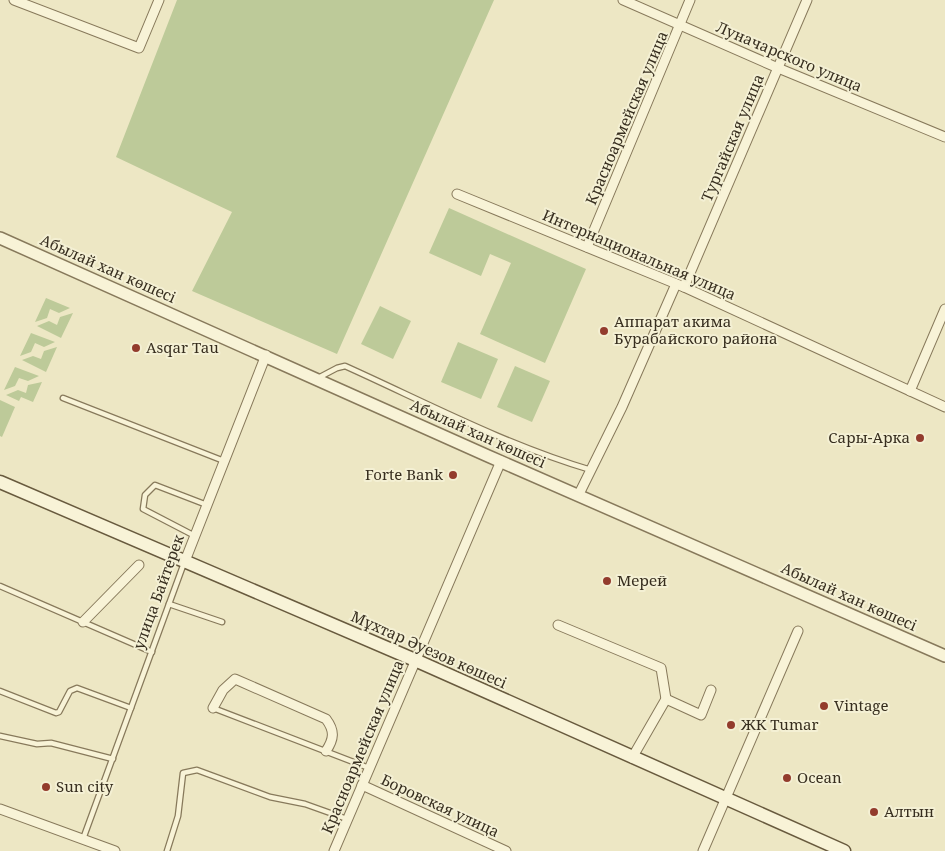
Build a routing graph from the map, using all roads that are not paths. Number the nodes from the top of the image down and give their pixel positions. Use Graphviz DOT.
graph roads {
  1 [pos="14,0"];
  2 [pos="159,0"];
  3 [pos="623,0"];
  4 [pos="690,0"];
  5 [pos="807,0"];
  6 [pos="681,25"];
  7 [pos="778,68"];
  8 [pos="945,137"];
  9 [pos="458,194"];
  10 [pos="0,238"];
  11 [pos="587,247"];
  12 [pos="680,286"];
  13 [pos="945,309"];
  14 [pos="266,355"];
  15 [pos="318,378"];
  16 [pos="910,390"];
  17 [pos="63,398"];
  18 [pos="945,407"];
  19 [pos="224,461"];
  20 [pos="501,461"];
  21 [pos="591,470"];
  22 [pos="0,482"];
  23 [pos="579,494"];
  24 [pos="207,505"];
  25 [pos="195,536"];
  26 [pos="185,561"];
  27 [pos="139,565"];
  28 [pos="0,586"];
  29 [pos="169,604"];
  30 [pos="83,622"];
  31 [pos="222,622"];
  32 [pos="558,625"];
  33 [pos="798,631"];
  34 [pos="152,652"];
  35 [pos="945,656"];
  36 [pos="415,660"];
  37 [pos="0,690"];
  38 [pos="711,690"];
  39 [pos="666,699"];
  40 [pos="131,708"];
  41 [pos="213,708"];
  42 [pos="0,736"];
  43 [pos="326,751"];
  44 [pos="632,758"];
  45 [pos="113,759"];
  46 [pos="369,768"];
  47 [pos="362,785"];
  48 [pos="726,800"];
  49 [pos="0,809"];
  50 [pos="348,819"];
  51 [pos="83,839"];
  52 [pos="115,851"];
  53 [pos="168,851"];
  54 [pos="334,851"];
  55 [pos="506,851"];
  56 [pos="703,851"];
  57 [pos="844,851"];
  1 -- 2 [label="street"];
  3 -- 6 [label="street, Луначарского улица"];
  4 -- 6 [label="street, Красноармейская улица"];
  5 -- 7 [label="street, Тургайская улица"];
  6 -- 7 [label="street, Луначарского улица"];
  6 -- 11 [label="street, Красноармейская улица"];
  7 -- 8 [label="street, Луначарского улица"];
  7 -- 12 [label="street, Тургайская улица"];
  9 -- 11 [label="street, Интернациональная улица"];
  10 -- 14 [label="street, Абылай хан көшесі"];
  11 -- 12 [label="street, Интернациональная улица"];
  12 -- 16 [label="street, Интернациональная улица"];
  12 -- 21 [label="street, Тургайская улица"];
  13 -- 16 [label="street"];
  14 -- 15 [label="street, Абылай хан көшесі"];
  14 -- 19 [label="street, улица Байтерек"];
  15 -- 20 [label="street, Абылай хан көшесі"];
  15 -- 21 [label="lane"];
  16 -- 18 [label="street, Интернациональная улица"];
  17 -- 19 [label="lane"];
  19 -- 24 [label="street, улица Байтерек"];
  20 -- 23 [label="street, Абылай хан көшесі"];
  20 -- 36 [label="street, Красноармейская улица"];
  21 -- 23 [label="street, Тургайская улица"];
  22 -- 26 [label="main road, Мұхтар Әуезов көшесі"];
  23 -- 35 [label="street, Абылай хан көшесі"];
  24 -- 25 [label="street, улица Байтерек"];
  24 -- 25 [label="lane"];
  25 -- 26 [label="street, улица Байтерек"];
  26 -- 29 [label="lane, улица Байтерек"];
  26 -- 36 [label="main road, Мұхтар Әуезов көшесі"];
  27 -- 30 [label="street"];
  28 -- 30 [label="lane"];
  29 -- 31 [label="lane"];
  29 -- 34 [label="lane, улица Байтерек"];
  30 -- 34 [label="lane"];
  32 -- 39 [label="street"];
  33 -- 48 [label="street"];
  34 -- 40 [label="lane, улица Байтерек"];
  36 -- 44 [label="main road, Мұхтар Әуезов көшесі"];
  36 -- 46 [label="street, Красноармейская улица"];
  37 -- 40 [label="lane"];
  38 -- 39 [label="street"];
  39 -- 44 [label="street"];
  40 -- 45 [label="lane, улица Байтерек"];
  41 -- 43 [label="lane"];
  41 -- 43 [label="street"];
  42 -- 45 [label="lane"];
  43 -- 46 [label="lane"];
  44 -- 48 [label="main road, Мұхтар Әуезов көшесі"];
  45 -- 51 [label="lane, улица Байтерек"];
  46 -- 47 [label="street, Красноармейская улица"];
  47 -- 50 [label="street, Красноармейская улица"];
  47 -- 55 [label="street, Боровская улица"];
  48 -- 56 [label="street"];
  48 -- 57 [label="main road, Мұхтар Әуезов көшесі"];
  49 -- 51 [label="street"];
  50 -- 53 [label="lane"];
  50 -- 54 [label="street, Красноармейская улица"];
  51 -- 52 [label="street"];
}
